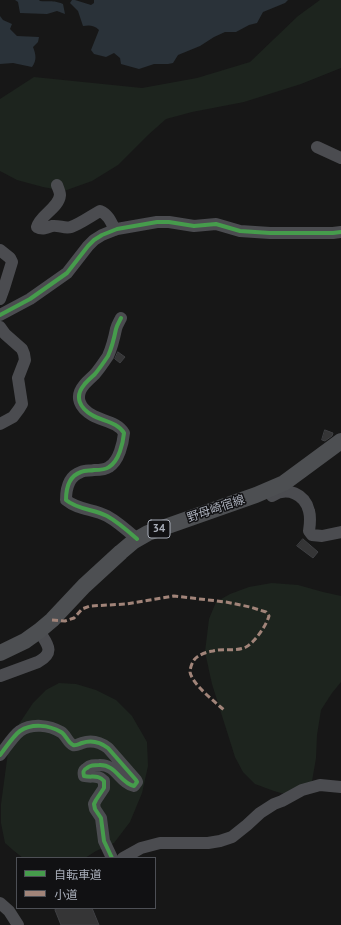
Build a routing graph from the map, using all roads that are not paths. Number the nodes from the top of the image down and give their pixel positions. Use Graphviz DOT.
graph roads {
  1 [pos="317,147"];
  2 [pos="341,158"];
  3 [pos="57,185"];
  4 [pos="115,230"];
  5 [pos="341,232"];
  6 [pos="0,250"];
  7 [pos="0,299"];
  8 [pos="0,315"];
  9 [pos="121,318"];
  10 [pos="0,327"];
  11 [pos="0,424"];
  12 [pos="341,441"];
  13 [pos="261,493"];
  14 [pos="341,532"];
  15 [pos="137,539"];
  16 [pos="39,631"];
  17 [pos="0,653"];
  18 [pos="0,676"];
  19 [pos="0,755"];
  20 [pos="341,787"];
  21 [pos="112,857"];
  22 [pos="125,857"];
  23 [pos="0,903"];
  24 [pos="13,907"];
  25 [pos="18,925"];
  1 -- 2 [label="street"];
  3 -- 4 [label="street"];
  4 -- 5 [label="street"];
  4 -- 8 [label="street"];
  6 -- 7 [label="street"];
  9 -- 15 [label="street"];
  10 -- 11 [label="street"];
  12 -- 13 [label="main road, 野母崎宿線 / 34"];
  13 -- 14 [label="street"];
  13 -- 15 [label="main road, 野母崎宿線 / 34"];
  15 -- 16 [label="main road, 野母崎宿線 / 34"];
  16 -- 17 [label="main road, 野母崎宿線 / 34"];
  16 -- 18 [label="street"];
  19 -- 21 [label="street"];
  20 -- 22 [label="street"];
  23 -- 24 [label="street"];
  24 -- 25 [label="street"];
}
